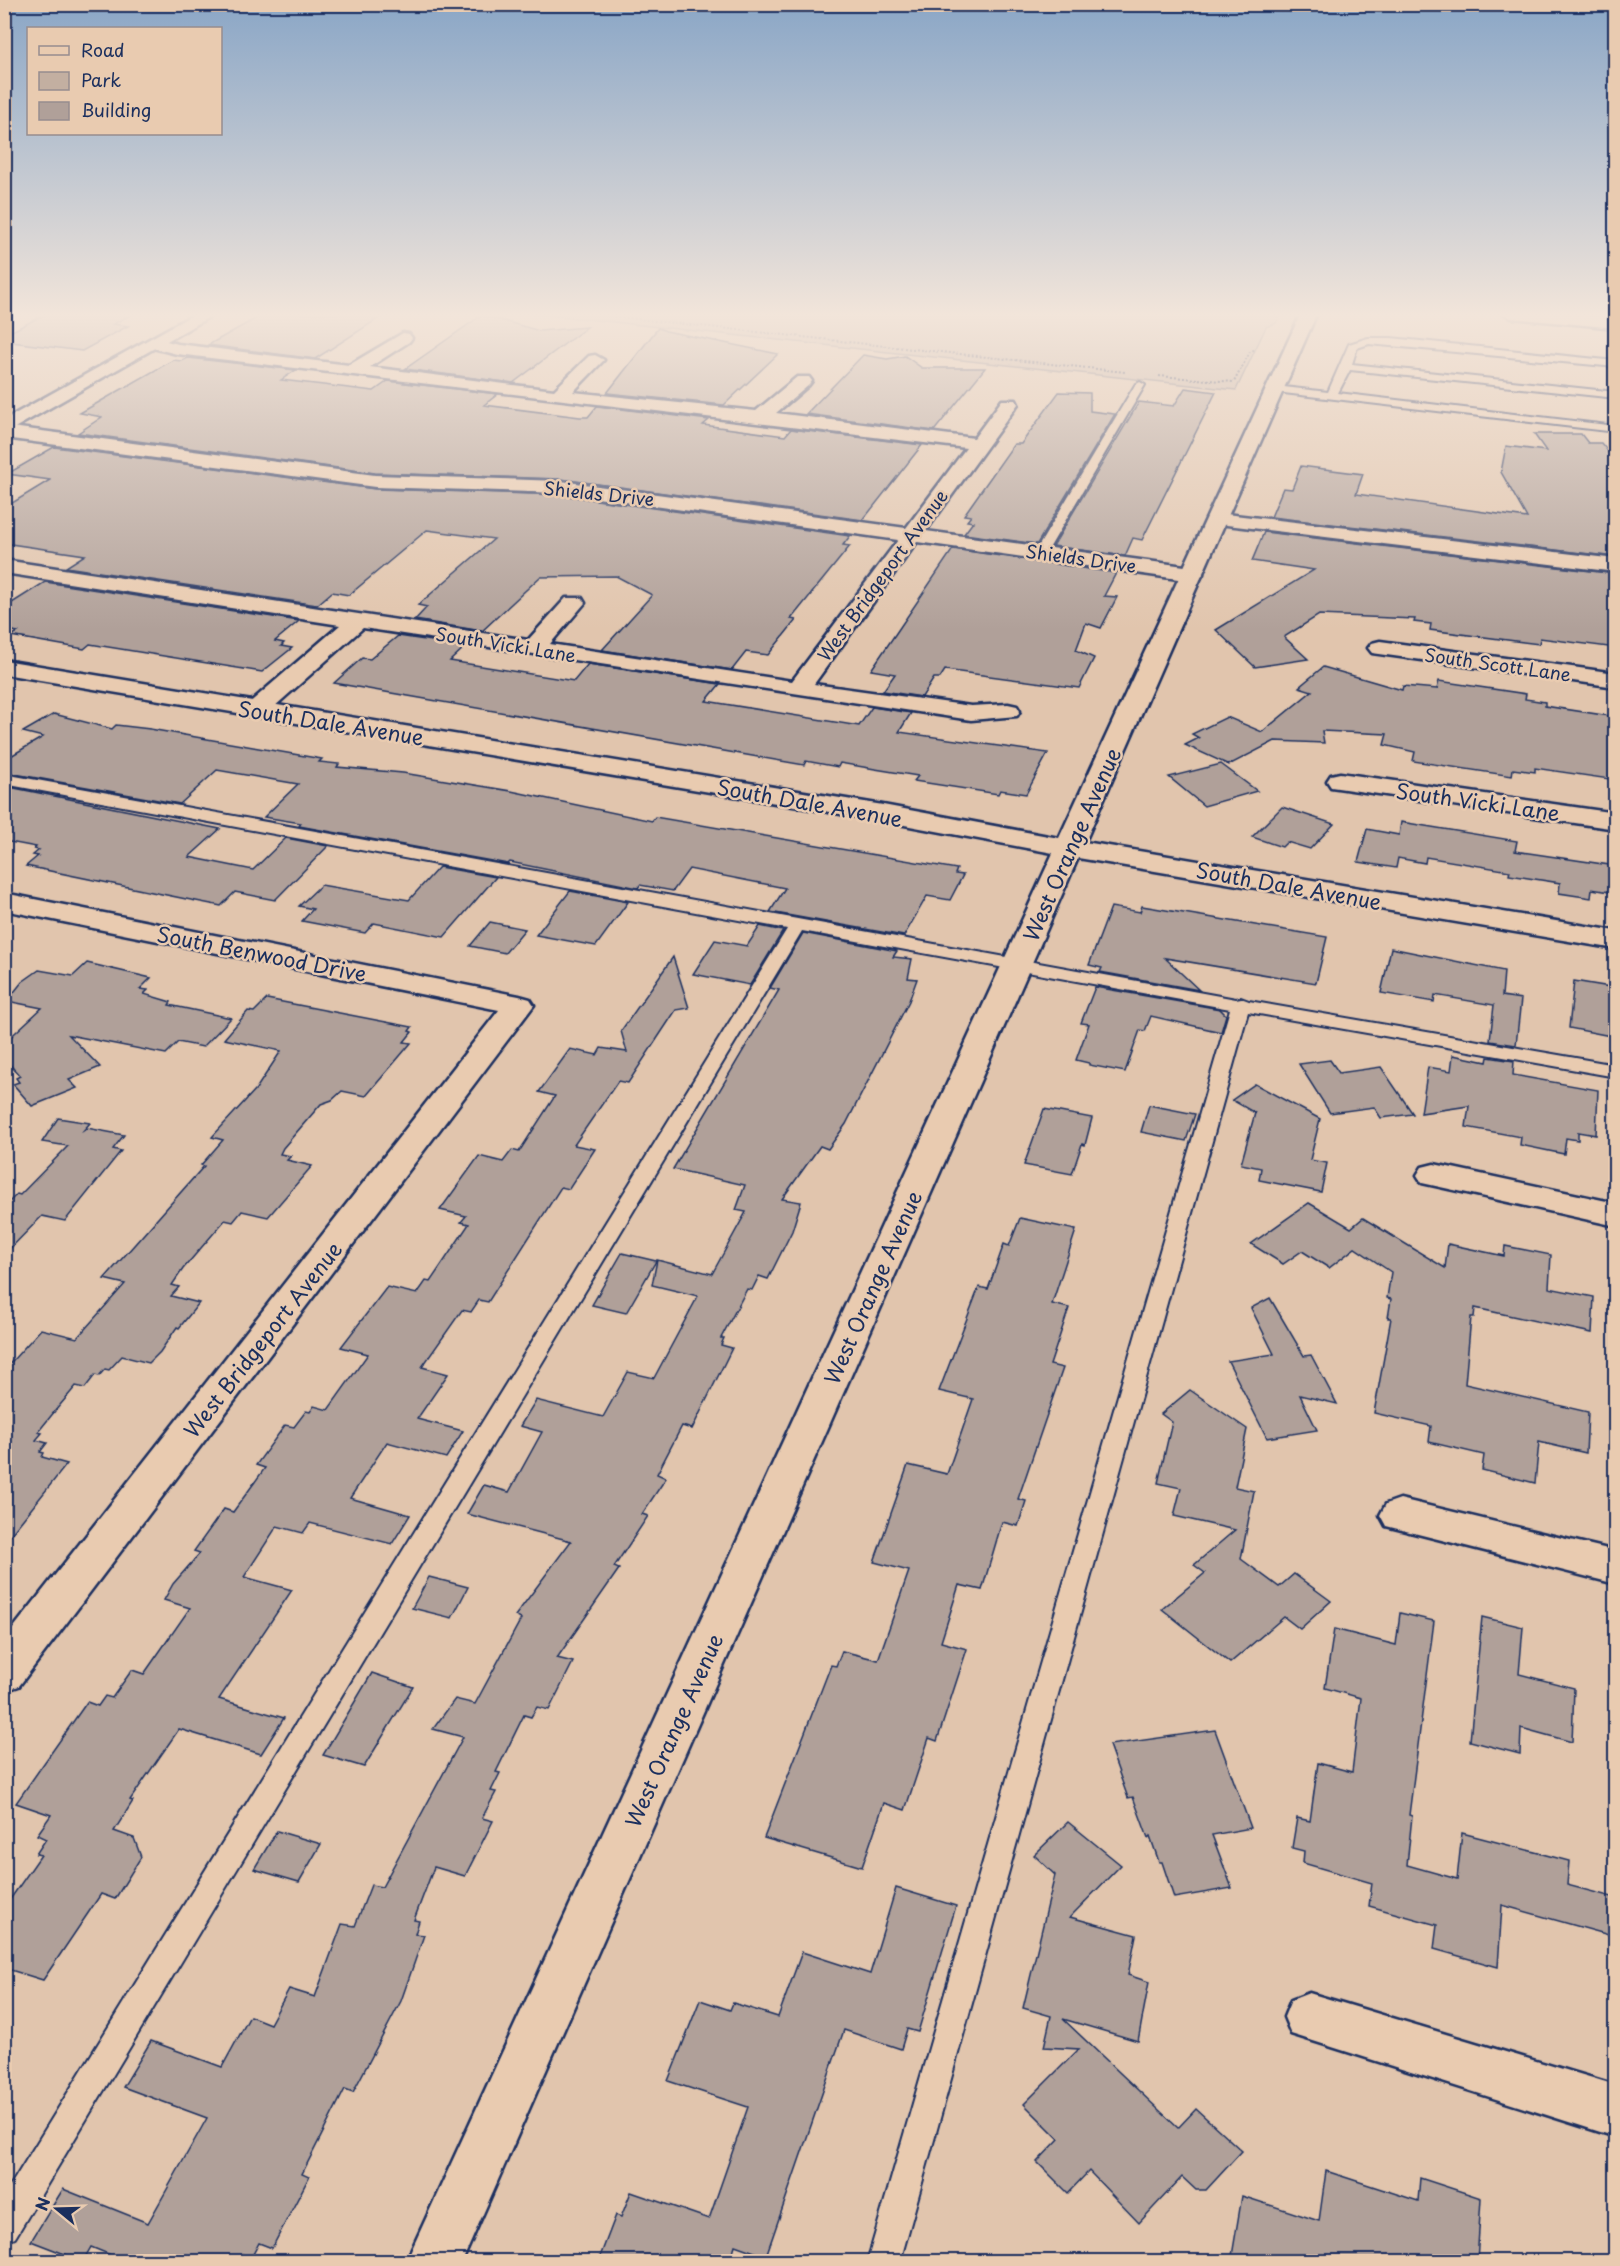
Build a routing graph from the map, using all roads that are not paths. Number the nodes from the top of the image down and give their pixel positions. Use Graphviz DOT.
graph roads {
  1 [pos="24,419"];
  2 [pos="774,419"];
  3 [pos="997,419"];
  4 [pos="1120,419"];
  5 [pos="1262,419"];
  6 [pos="1527,419"];
  7 [pos="1616,429"];
  8 [pos="4,430"];
  9 [pos="977,444"];
  10 [pos="1217,519"];
  11 [pos="913,534"];
  12 [pos="1041,552"];
  13 [pos="4,566"];
  14 [pos="1616,566"];
  15 [pos="1192,574"];
  16 [pos="574,603"];
  17 [pos="358,621"];
  18 [pos="533,648"];
  19 [pos="1380,648"];
  20 [pos="4,667"];
  21 [pos="1616,680"];
  22 [pos="798,689"];
  23 [pos="256,710"];
  24 [pos="1008,711"];
  25 [pos="4,779"];
  26 [pos="1340,781"];
  27 [pos="1616,821"];
  28 [pos="1069,848"];
  29 [pos="4,901"];
  30 [pos="798,924"];
  31 [pos="1616,940"];
  32 [pos="1017,966"];
  33 [pos="1241,1003"];
  34 [pos="519,1005"];
  35 [pos="1616,1071"];
  36 [pos="1434,1175"];
  37 [pos="1616,1215"];
  38 [pos="1400,1515"];
  39 [pos="1616,1568"];
  40 [pos="4,1673"];
  41 [pos="1309,2017"];
  42 [pos="1616,2111"];
  43 [pos="4,2227"];
  44 [pos="434,2262"];
  45 [pos="884,2262"];
  1 -- 8 [label="street"];
  2 -- 9 [label="street"];
  3 -- 9 [label="street, West Bridgeport Avenue"];
  4 -- 12 [label="lane"];
  5 -- 10 [label="street, West Orange Avenue"];
  6 -- 7 [label="lane"];
  8 -- 11 [label="street, Shields Drive"];
  9 -- 11 [label="street, West Bridgeport Avenue"];
  10 -- 14 [label="street"];
  10 -- 15 [label="street, West Orange Avenue"];
  11 -- 12 [label="street, Shields Drive"];
  11 -- 22 [label="street, West Bridgeport Avenue"];
  12 -- 15 [label="street, Shields Drive"];
  13 -- 17 [label="street, South Vicki Lane"];
  15 -- 28 [label="street, West Orange Avenue"];
  16 -- 18 [label="street"];
  17 -- 18 [label="street, South Vicki Lane"];
  17 -- 23 [label="street"];
  18 -- 22 [label="street, South Vicki Lane"];
  19 -- 21 [label="street, South Scott Lane"];
  20 -- 23 [label="street, South Dale Avenue"];
  22 -- 24 [label="street, South Vicki Lane"];
  23 -- 28 [label="street, South Dale Avenue"];
  25 -- 30 [label="lane"];
  26 -- 27 [label="street, South Vicki Lane"];
  28 -- 31 [label="street, South Dale Avenue"];
  28 -- 32 [label="street, West Orange Avenue"];
  29 -- 34 [label="street, South Benwood Drive"];
  30 -- 32 [label="lane"];
  30 -- 43 [label="lane"];
  32 -- 33 [label="lane"];
  32 -- 44 [label="street, West Orange Avenue"];
  33 -- 35 [label="lane"];
  33 -- 45 [label="lane"];
  34 -- 40 [label="street, West Bridgeport Avenue"];
  36 -- 37 [label="street"];
  38 -- 39 [label="street"];
  41 -- 42 [label="street"];
}
